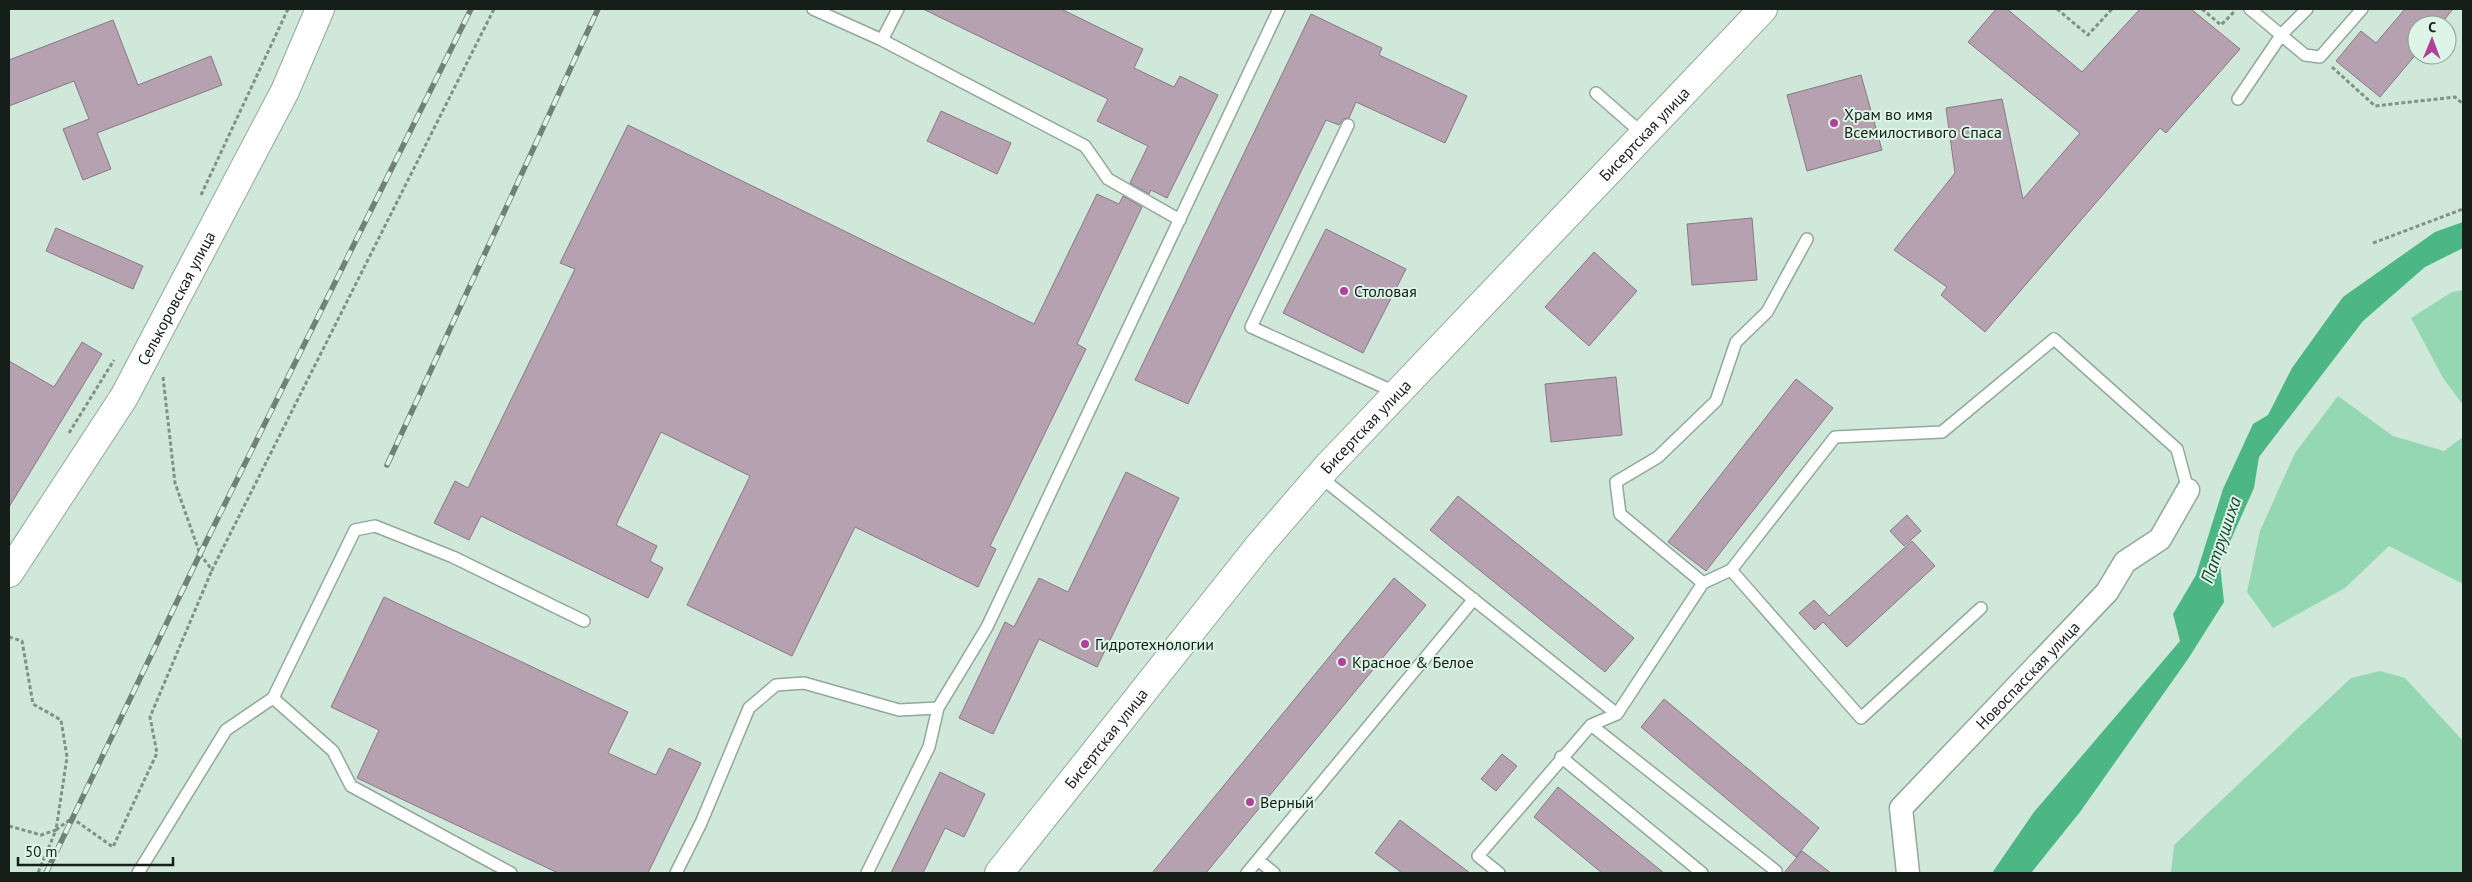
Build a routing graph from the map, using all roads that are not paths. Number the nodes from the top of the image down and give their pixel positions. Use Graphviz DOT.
graph roads {
  1 [pos="320,9"];
  2 [pos="812,9"];
  3 [pos="898,9"];
  4 [pos="1279,9"];
  5 [pos="1763,9"];
  6 [pos="2250,9"];
  7 [pos="2307,9"];
  8 [pos="2362,9"];
  9 [pos="2282,34"];
  10 [pos="882,40"];
  11 [pos="1596,93"];
  12 [pos="2238,99"];
  13 [pos="1348,125"];
  14 [pos="1644,135"];
  15 [pos="1180,220"];
  16 [pos="1807,238"];
  17 [pos="1398,393"];
  18 [pos="1319,476"];
  19 [pos="2188,490"];
  20 [pos="1731,570"];
  21 [pos="9,572"];
  22 [pos="1703,583"];
  23 [pos="1474,599"];
  24 [pos="1981,608"];
  25 [pos="584,621"];
  26 [pos="274,698"];
  27 [pos="938,708"];
  28 [pos="1618,714"];
  29 [pos="1591,725"];
  30 [pos="1562,757"];
  31 [pos="1258,860"];
  32 [pos="1007,868"];
  33 [pos="138,873"];
  34 [pos="511,873"];
  35 [pos="676,873"];
  36 [pos="866,873"];
  37 [pos="1247,873"];
  38 [pos="1274,873"];
  39 [pos="1499,873"];
  40 [pos="1702,873"];
  41 [pos="1775,873"];
  42 [pos="1908,873"];
  1 -- 21 [label="main road, Селькоровская улица"];
  2 -- 10 [label="lane"];
  3 -- 10 [label="lane"];
  4 -- 15 [label="lane"];
  5 -- 14 [label="main road, Бисертская улица"];
  6 -- 9 [label="lane"];
  7 -- 9 [label="lane"];
  8 -- 9 [label="lane"];
  9 -- 12 [label="lane"];
  10 -- 15 [label="lane"];
  11 -- 14 [label="lane"];
  13 -- 17 [label="lane"];
  14 -- 17 [label="main road, Бисертская улица"];
  15 -- 27 [label="lane"];
  16 -- 22 [label="lane"];
  17 -- 18 [label="main road, Бисертская улица"];
  18 -- 23 [label="lane"];
  18 -- 32 [label="main road, Бисертская улица"];
  19 -- 20 [label="lane"];
  19 -- 42 [label="street, Новоспасская улица"];
  20 -- 22 [label="lane"];
  20 -- 24 [label="lane"];
  22 -- 28 [label="lane"];
  23 -- 28 [label="lane"];
  23 -- 31 [label="lane"];
  25 -- 26 [label="lane"];
  26 -- 33 [label="lane"];
  26 -- 34 [label="lane"];
  27 -- 35 [label="lane"];
  27 -- 36 [label="lane"];
  28 -- 29 [label="lane"];
  29 -- 30 [label="lane"];
  29 -- 41 [label="lane"];
  30 -- 39 [label="lane"];
  30 -- 40 [label="lane"];
  31 -- 37 [label="lane"];
  31 -- 38 [label="lane"];
}
